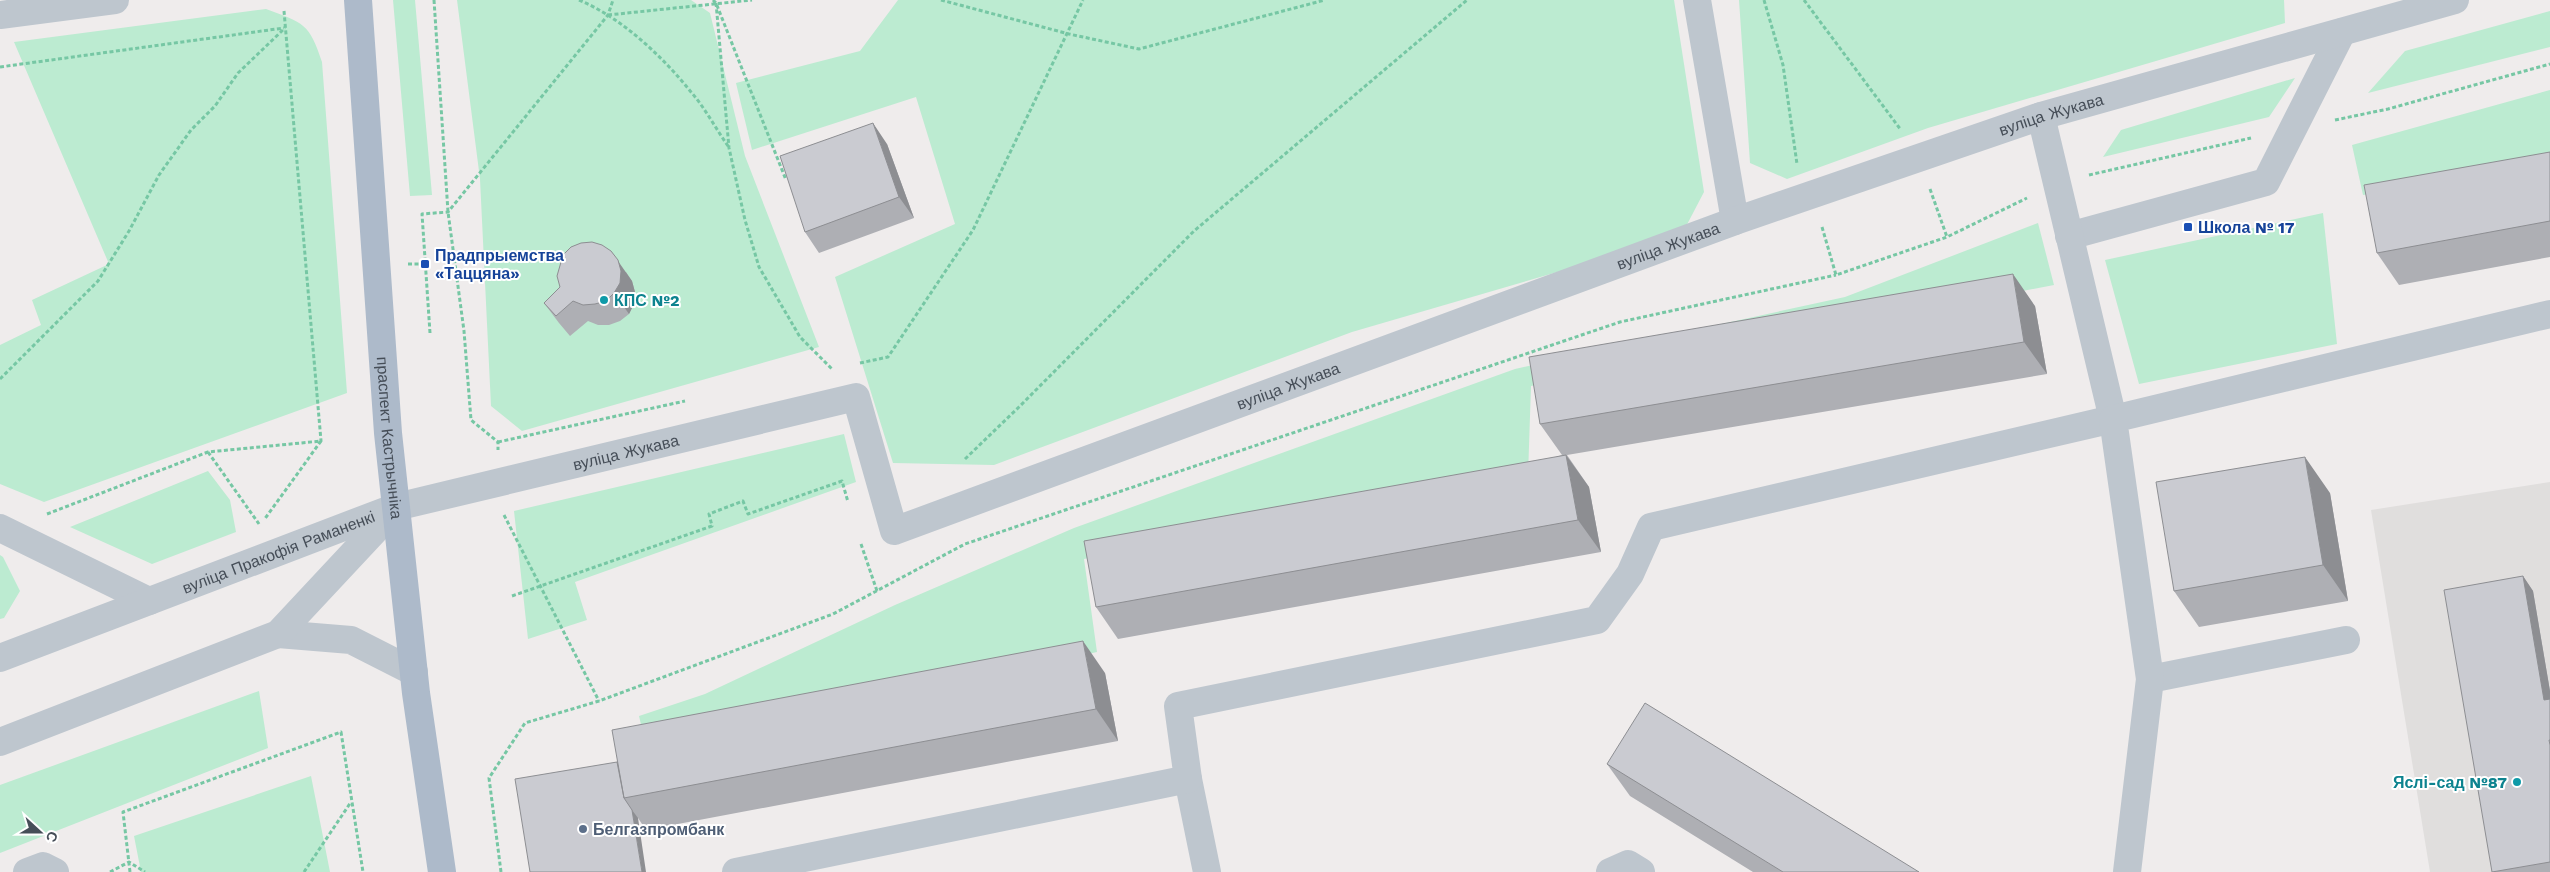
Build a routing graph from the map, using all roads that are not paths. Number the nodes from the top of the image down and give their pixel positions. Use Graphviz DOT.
graph roads {
  1 [pos="115,0"];
  2 [pos="358,0"];
  3 [pos="1697,0"];
  4 [pos="2455,0"];
  5 [pos="0,15"];
  6 [pos="2342,32"];
  7 [pos="2041,116"];
  8 [pos="1734,221"];
  9 [pos="2069,236"];
  10 [pos="2550,314"];
  11 [pos="2114,419"];
  12 [pos="396,507"];
  13 [pos="0,528"];
  14 [pos="149,601"];
  15 [pos="278,634"];
  16 [pos="2346,640"];
  17 [pos="0,658"];
  18 [pos="414,672"];
  19 [pos="2150,679"];
  20 [pos="0,742"];
  21 [pos="1188,779"];
  22 [pos="28,872"];
  23 [pos="55,872"];
  24 [pos="442,872"];
  25 [pos="736,872"];
  26 [pos="1207,872"];
  27 [pos="1610,872"];
  28 [pos="1641,872"];
  29 [pos="2127,872"];
  1 -- 5 [label="street"];
  2 -- 12 [label="main road, праспект Кастрычніка"];
  3 -- 8 [label="street"];
  4 -- 6 [label="street, вуліца Жукава"];
  6 -- 7 [label="street, вуліца Жукава"];
  6 -- 9 [label="street"];
  7 -- 8 [label="street, вуліца Жукава"];
  7 -- 9 [label="street"];
  8 -- 12 [label="street, вуліца Жукава"];
  9 -- 11 [label="street"];
  10 -- 11 [label="street"];
  11 -- 19 [label="street"];
  11 -- 21 [label="street"];
  12 -- 14 [label="street, вуліца Пракофія Раманенкі"];
  12 -- 15 [label="street, вуліца Пракофія Раманенкі"];
  12 -- 18 [label="main road, праспект Кастрычніка"];
  13 -- 14 [label="street"];
  14 -- 17 [label="street, вуліца Пракофія Раманенкі"];
  15 -- 18 [label="street"];
  15 -- 20 [label="street, вуліца Пракофія Раманенкі"];
  16 -- 19 [label="street"];
  18 -- 24 [label="main road, праспект Кастрычніка"];
  19 -- 29 [label="street"];
  21 -- 25 [label="street"];
  21 -- 26 [label="street"];
  22 -- 23 [label="street"];
  27 -- 28 [label="street"];
}
